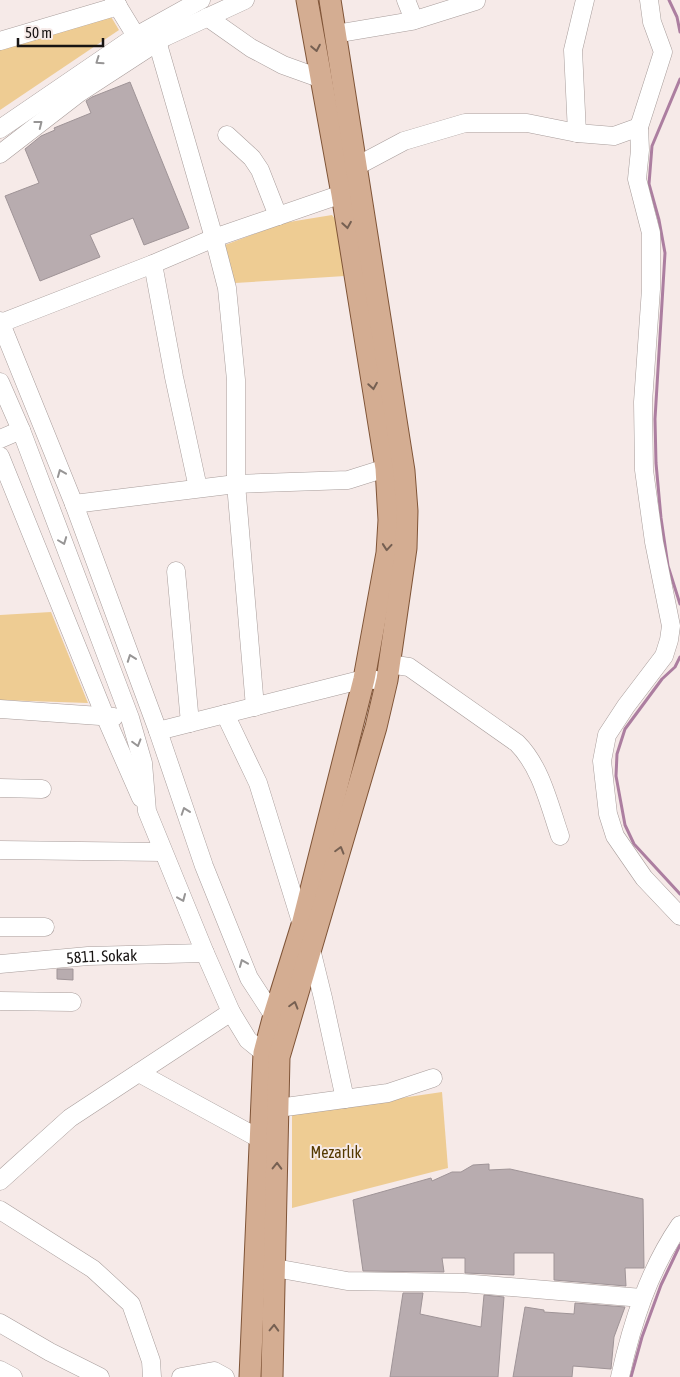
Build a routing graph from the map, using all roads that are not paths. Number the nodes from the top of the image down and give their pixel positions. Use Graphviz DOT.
graph roads {
  1 [pos="201,0"];
  2 [pos="245,0"];
  3 [pos="307,0"];
  4 [pos="330,0"];
  5 [pos="406,0"];
  6 [pos="585,0"];
  7 [pos="649,0"];
  8 [pos="476,1"];
  9 [pos="116,3"];
  10 [pos="207,17"];
  11 [pos="414,20"];
  12 [pos="335,34"];
  13 [pos="136,36"];
  14 [pos="0,41"];
  15 [pos="157,42"];
  16 [pos="322,78"];
  17 [pos="639,127"];
  18 [pos="0,129"];
  19 [pos="577,133"];
  20 [pos="227,135"];
  21 [pos="0,154"];
  22 [pos="357,166"];
  23 [pos="342,194"];
  24 [pos="278,216"];
  25 [pos="214,238"];
  26 [pos="153,264"];
  27 [pos="1,322"];
  28 [pos="0,382"];
  29 [pos="21,430"];
  30 [pos="0,439"];
  31 [pos="0,456"];
  32 [pos="386,468"];
  33 [pos="236,484"];
  34 [pos="198,488"];
  35 [pos="74,504"];
  36 [pos="176,571"];
  37 [pos="388,672"];
  38 [pos="364,680"];
  39 [pos="255,707"];
  40 [pos="0,709"];
  41 [pos="225,714"];
  42 [pos="105,716"];
  43 [pos="130,718"];
  44 [pos="190,723"];
  45 [pos="158,731"];
  46 [pos="0,788"];
  47 [pos="42,789"];
  48 [pos="147,811"];
  49 [pos="560,836"];
  50 [pos="0,850"];
  51 [pos="164,852"];
  52 [pos="680,916"];
  53 [pos="302,925"];
  54 [pos="0,926"];
  55 [pos="45,927"];
  56 [pos="311,949"];
  57 [pos="205,953"];
  58 [pos="0,964"];
  59 [pos="0,1001"];
  60 [pos="72,1002"];
  61 [pos="231,1012"];
  62 [pos="274,1015"];
  63 [pos="285,1035"];
  64 [pos="272,1055"];
  65 [pos="139,1074"];
  66 [pos="433,1078"];
  67 [pos="345,1099"];
  68 [pos="278,1108"];
  69 [pos="260,1138"];
  70 [pos="0,1181"];
  71 [pos="0,1210"];
  72 [pos="680,1225"];
  73 [pos="275,1268"];
  74 [pos="642,1298"];
  75 [pos="0,1322"];
  76 [pos="0,1370"];
  77 [pos="13,1377"];
  78 [pos="100,1377"];
  79 [pos="152,1377"];
  80 [pos="181,1377"];
  81 [pos="225,1377"];
  82 [pos="250,1377"];
  83 [pos="272,1377"];
  84 [pos="620,1377"];
  1 -- 13 [label="street"];
  2 -- 10 [label="street"];
  3 -- 16 [label="main road, one-way"];
  4 -- 12 [label="main road"];
  5 -- 11 [label="street"];
  6 -- 19 [label="street"];
  7 -- 17 [label="street"];
  8 -- 11 [label="street"];
  9 -- 13 [label="street"];
  9 -- 14 [label="street"];
  10 -- 15 [label="street"];
  10 -- 16 [label="street"];
  11 -- 12 [label="street"];
  12 -- 22 [label="main road"];
  13 -- 18 [label="street, one-way"];
  21 -- 15 [label="street, one-way"];
  15 -- 25 [label="street"];
  16 -- 23 [label="main road"];
  17 -- 19 [label="street"];
  17 -- 52 [label="street"];
  19 -- 22 [label="street"];
  20 -- 24 [label="street"];
  22 -- 37 [label="main road"];
  23 -- 24 [label="street"];
  23 -- 32 [label="main road, one-way"];
  24 -- 25 [label="street"];
  25 -- 26 [label="street"];
  25 -- 33 [label="street"];
  26 -- 27 [label="street"];
  26 -- 34 [label="street"];
  35 -- 27 [label="street, one-way"];
  28 -- 29 [label="street"];
  29 -- 30 [label="street"];
  29 -- 43 [label="street, one-way"];
  31 -- 42 [label="street"];
  32 -- 33 [label="street"];
  32 -- 38 [label="main road, one-way"];
  33 -- 34 [label="street"];
  33 -- 39 [label="street"];
  34 -- 35 [label="street"];
  45 -- 35 [label="street, one-way"];
  36 -- 44 [label="street"];
  37 -- 38 [label="street"];
  37 -- 49 [label="street"];
  56 -- 37 [label="main road, one-way"];
  38 -- 39 [label="street"];
  38 -- 53 [label="main road"];
  39 -- 41 [label="street"];
  40 -- 42 [label="street"];
  41 -- 44 [label="street"];
  41 -- 53 [label="street"];
  42 -- 43 [label="street"];
  42 -- 48 [label="street"];
  43 -- 48 [label="street, one-way"];
  44 -- 45 [label="street"];
  62 -- 45 [label="street, one-way"];
  46 -- 47 [label="street"];
  48 -- 51 [label="street"];
  50 -- 51 [label="street"];
  51 -- 57 [label="street, one-way"];
  53 -- 62 [label="main road"];
  54 -- 55 [label="street"];
  63 -- 56 [label="main road, one-way"];
  56 -- 67 [label="street"];
  57 -- 58 [label="street, 5811. Sokak"];
  57 -- 61 [label="street"];
  59 -- 60 [label="street"];
  61 -- 64 [label="street"];
  61 -- 65 [label="street"];
  62 -- 63 [label="street"];
  62 -- 64 [label="main road"];
  63 -- 64 [label="main road"];
  64 -- 68 [label="main road"];
  64 -- 69 [label="main road"];
  65 -- 69 [label="street"];
  65 -- 70 [label="street"];
  66 -- 67 [label="street"];
  67 -- 68 [label="street"];
  73 -- 68 [label="main road, one-way"];
  69 -- 82 [label="main road"];
  71 -- 79 [label="street"];
  72 -- 74 [label="street"];
  73 -- 74 [label="street"];
  83 -- 73 [label="main road, one-way"];
  74 -- 84 [label="street"];
  75 -- 78 [label="street"];
  76 -- 77 [label="street"];
  80 -- 81 [label="street"];
}
